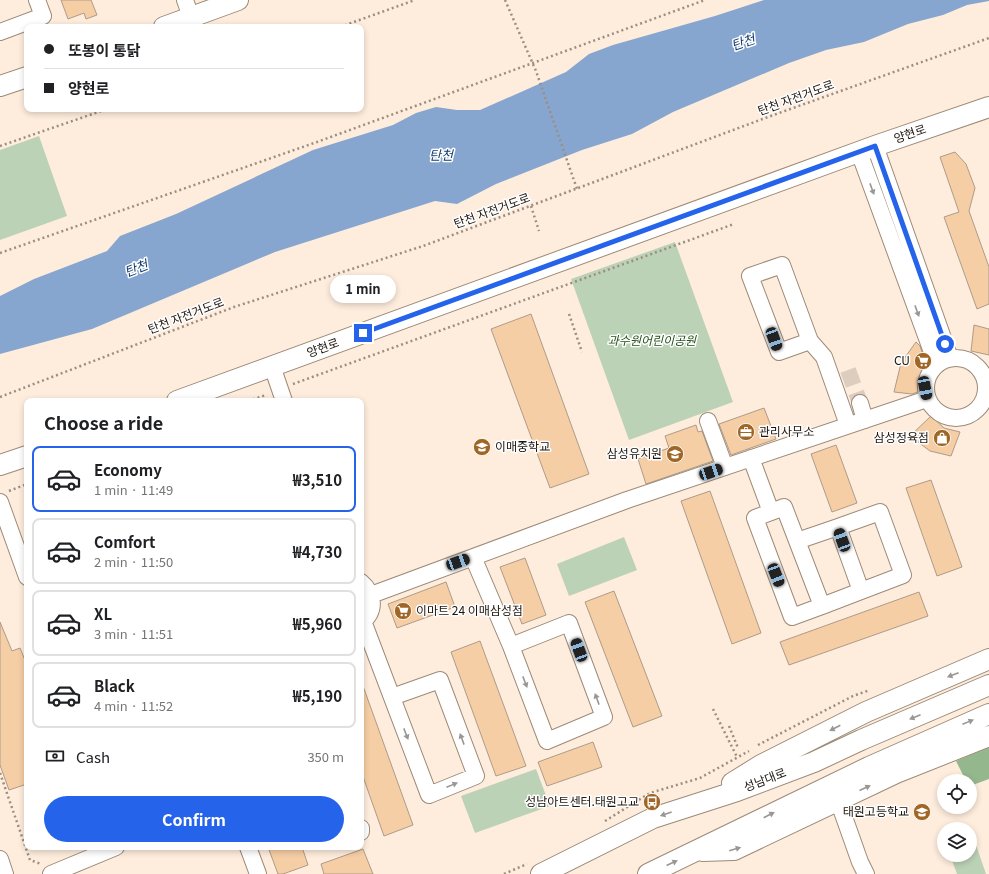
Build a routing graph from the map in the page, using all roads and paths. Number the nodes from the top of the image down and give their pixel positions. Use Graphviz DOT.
graph roads {
  1 [pos="37,0"];
  2 [pos="238,0"];
  3 [pos="415,0"];
  4 [pos="505,0"];
  5 [pos="705,0"];
  6 [pos="188,9"];
  7 [pos="168,24"];
  8 [pos="348,24"];
  9 [pos="0,32"];
  10 [pos="989,38"];
  11 [pos="533,64"];
  12 [pos="24,77"];
  13 [pos="0,86"];
  14 [pos="989,107"];
  15 [pos="98,112"];
  16 [pos="0,146"];
  17 [pos="867,149"];
  18 [pos="577,189"];
  19 [pos="531,206"];
  20 [pos="734,224"];
  21 [pos="539,231"];
  22 [pos="0,253"];
  23 [pos="569,314"];
  24 [pos="810,341"];
  25 [pos="582,352"];
  26 [pos="943,360"];
  27 [pos="272,366"];
  28 [pos="987,376"];
  29 [pos="282,395"];
  30 [pos="0,396"];
  31 [pos="185,398"];
  32 [pos="265,398"];
  33 [pos="927,399"];
  34 [pos="860,403"];
  35 [pos="708,420"];
  36 [pos="865,420"];
  37 [pos="848,426"];
  38 [pos="24,457"];
  39 [pos="751,458"];
  40 [pos="0,466"];
  41 [pos="725,467"];
  42 [pos="24,486"];
  43 [pos="3,497"];
  44 [pos="771,512"];
  45 [pos="838,527"];
  46 [pos="797,541"];
  47 [pos="473,557"];
  48 [pos="24,567"];
  49 [pos="364,586"];
  50 [pos="861,591"];
  51 [pos="371,594"];
  52 [pos="822,606"];
  53 [pos="364,620"];
  54 [pos="364,627"];
  55 [pos="510,646"];
  56 [pos="989,659"];
  57 [pos="989,684"];
  58 [pos="392,697"];
  59 [pos="713,709"];
  60 [pos="989,714"];
  61 [pos="729,726"];
  62 [pos="989,736"];
  63 [pos="738,748"];
  64 [pos="737,757"];
  65 [pos="0,773"];
  66 [pos="838,800"];
  67 [pos="703,801"];
  68 [pos="24,843"];
  69 [pos="27,850"];
  70 [pos="107,850"];
  71 [pos="249,850"];
  72 [pos="696,851"];
  73 [pos="0,859"];
  74 [pos="48,869"];
  75 [pos="5,874"];
  76 [pos="258,874"];
  77 [pos="541,874"];
  78 [pos="648,874"];
  79 [pos="866,874"];
  1 -- 9 [label="street"];
  2 -- 6 [label="main road"];
  3 -- 8 [label="path"];
  4 -- 11 [label="path"];
  5 -- 11 [label="path"];
  6 -- 7 [label="main road"];
  10 -- 18 [label="path, 탄천 자전거도로"];
  11 -- 18 [label="path"];
  11 -- 22 [label="path"];
  12 -- 13 [label="main road"];
  14 -- 17 [label="main road, 양현로"];
  15 -- 16 [label="path"];
  17 -- 26 [label="street"];
  17 -- 27 [label="main road, 양현로"];
  18 -- 19 [label="path, 탄천 자전거도로"];
  19 -- 21 [label="path"];
  19 -- 30 [label="path, 탄천 자전거도로"];
  20 -- 29 [label="path"];
  23 -- 25 [label="path"];
  24 -- 24 [label="street"];
  24 -- 37 [label="street"];
  26 -- 28 [label="street"];
  26 -- 33 [label="street"];
  27 -- 29 [label="street"];
  27 -- 31 [label="main road, 양현로"];
  28 -- 33 [label="street"];
  29 -- 32 [label="path"];
  33 -- 36 [label="street"];
  34 -- 36 [label="street"];
  35 -- 41 [label="street"];
  36 -- 37 [label="street"];
  37 -- 39 [label="street"];
  38 -- 40 [label="main road"];
  39 -- 41 [label="street"];
  39 -- 44 [label="street"];
  41 -- 47 [label="street"];
  42 -- 43 [label="path"];
  43 -- 48 [label="street"];
  44 -- 46 [label="street"];
  44 -- 52 [label="street"];
  45 -- 46 [label="street"];
  45 -- 50 [label="street"];
  45 -- 50 [label="street"];
  46 -- 52 [label="street"];
  47 -- 51 [label="street"];
  47 -- 55 [label="street"];
  49 -- 51 [label="street"];
  50 -- 52 [label="street"];
  51 -- 53 [label="street"];
  54 -- 58 [label="street"];
  55 -- 55 [label="street, one-way"];
  56 -- 67 [label="main road, one-way"];
  57 -- 67 [label="main road, 성남대로, one-way"];
  58 -- 58 [label="street, one-way"];
  59 -- 64 [label="path"];
  72 -- 60 [label="main road, one-way"];
  61 -- 63 [label="path"];
  66 -- 62 [label="main road, one-way"];
  65 -- 68 [label="path"];
  72 -- 66 [label="main road, one-way"];
  66 -- 79 [label="street"];
  67 -- 77 [label="main road, 성남대로, one-way"];
  69 -- 74 [label="path"];
  70 -- 74 [label="street"];
  71 -- 76 [label="street"];
  78 -- 72 [label="main road, one-way"];
  73 -- 75 [label="street"];
}
